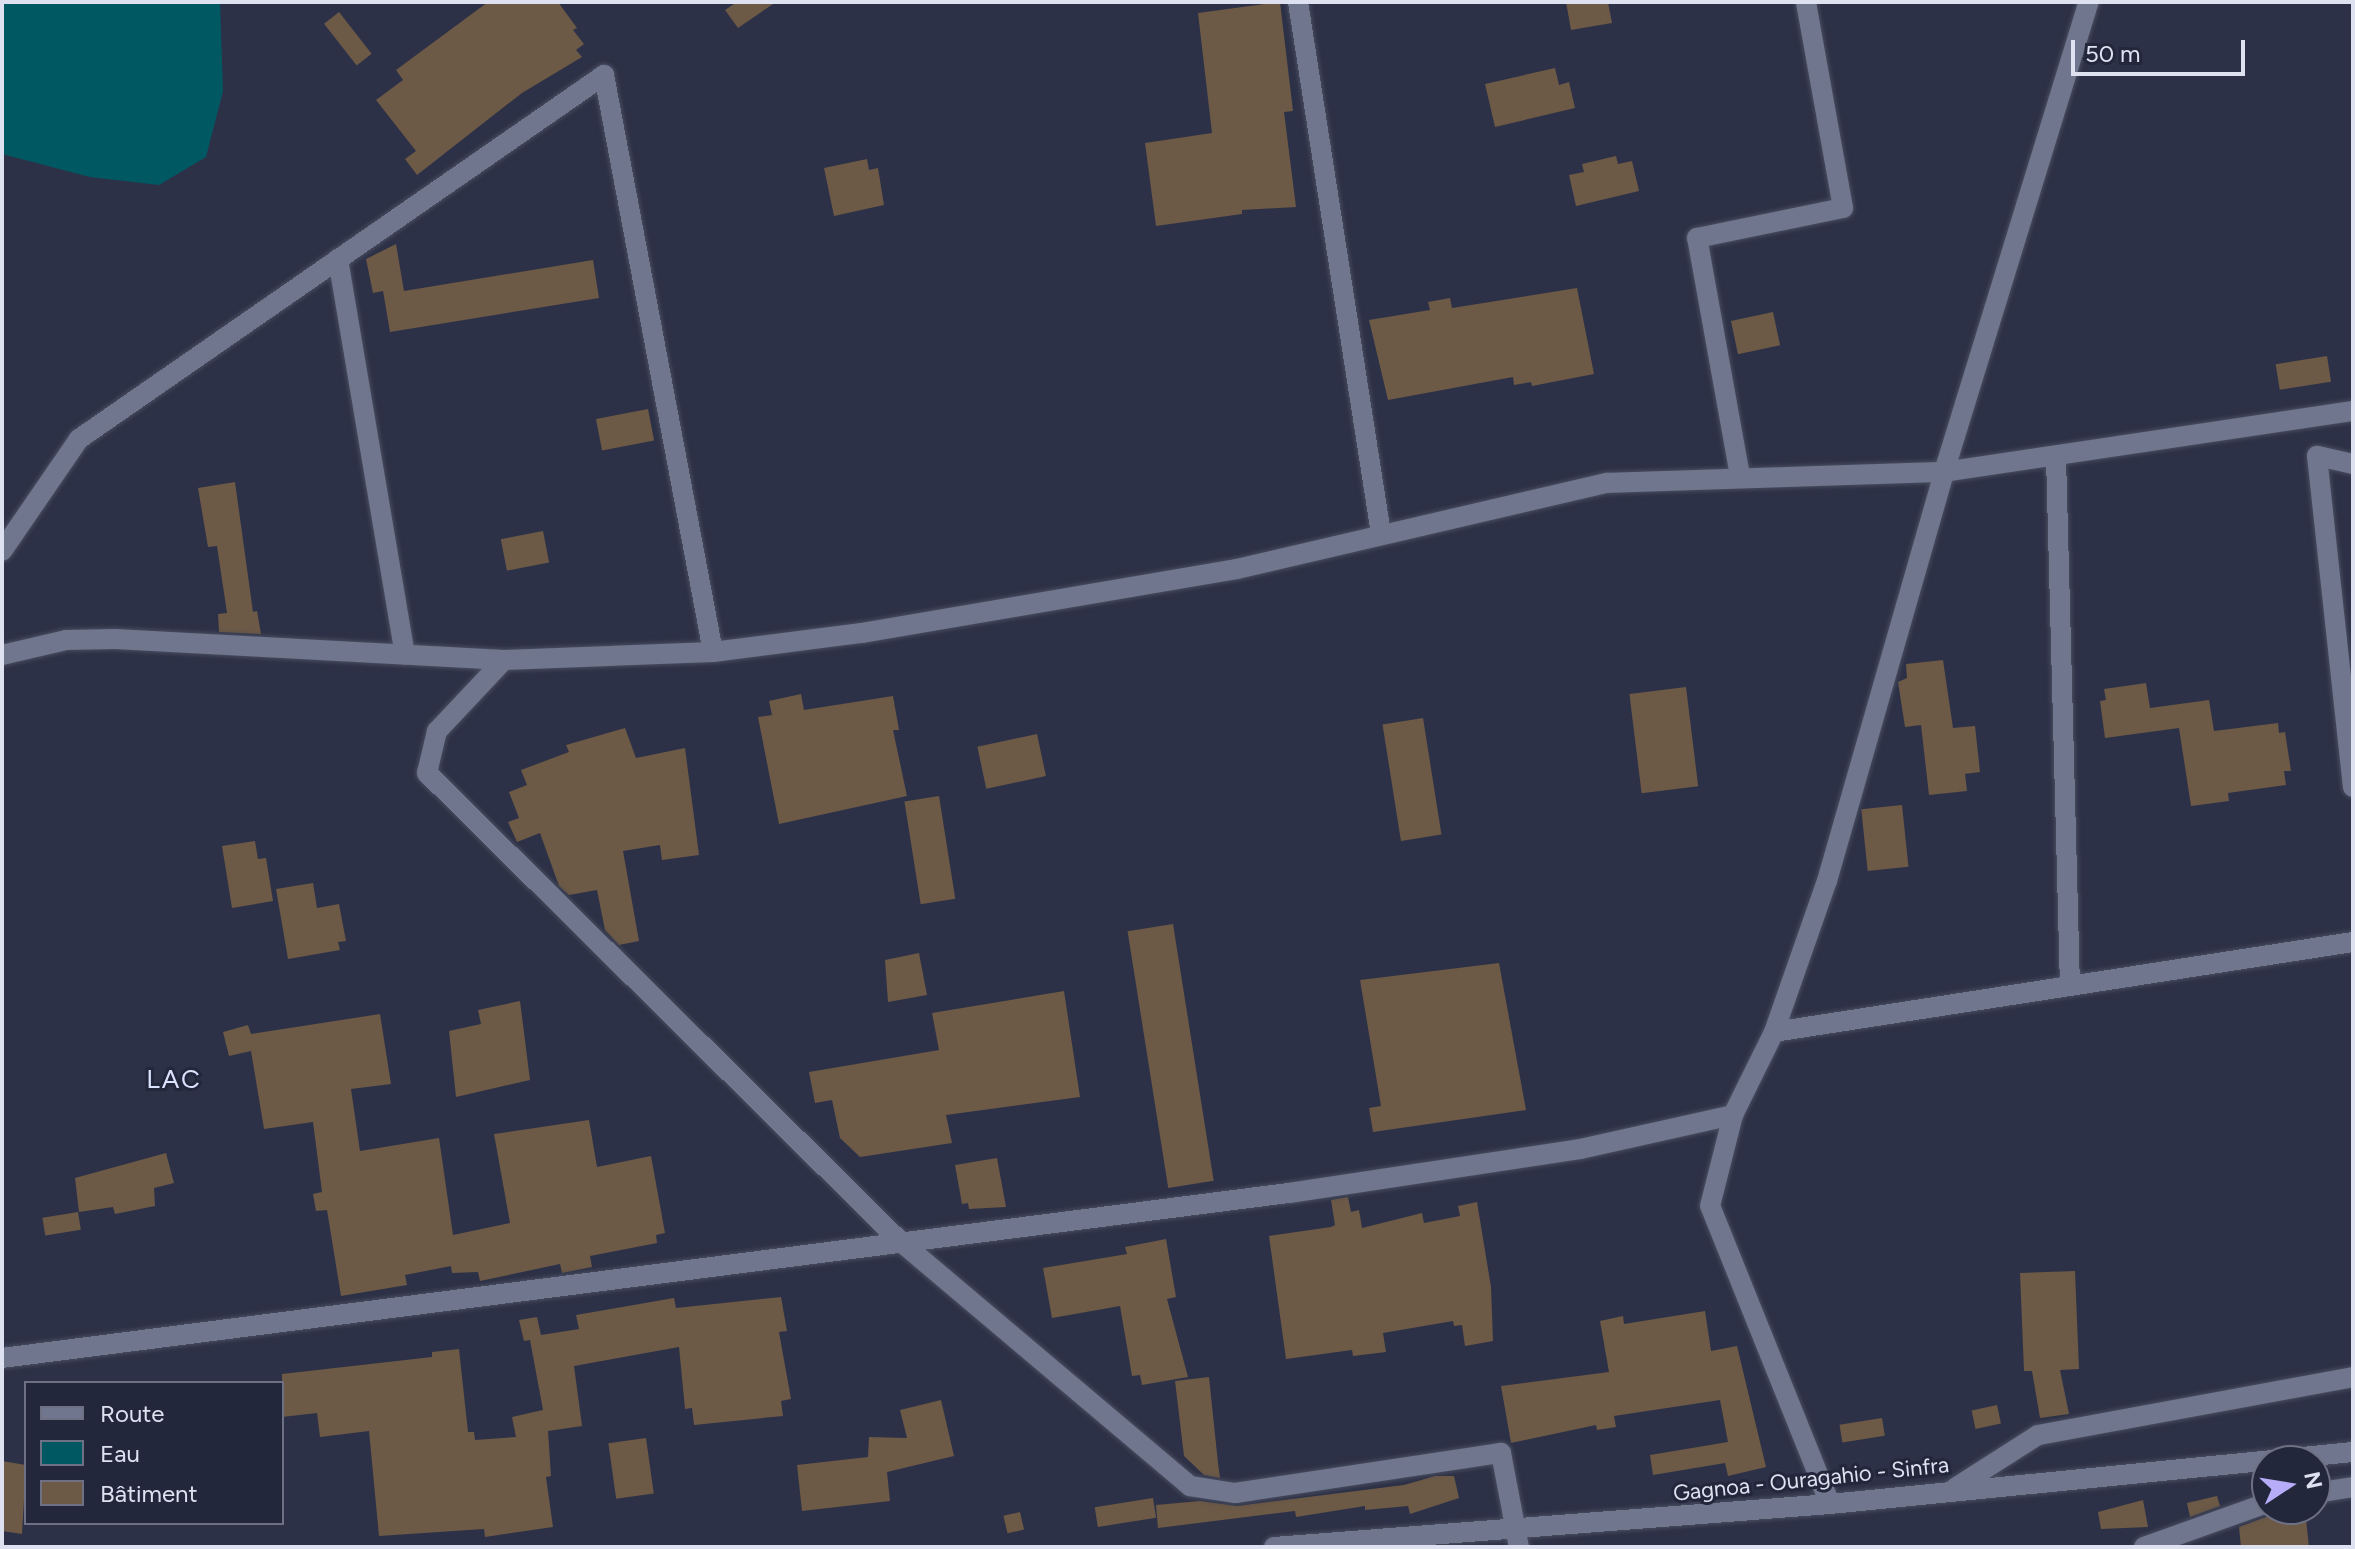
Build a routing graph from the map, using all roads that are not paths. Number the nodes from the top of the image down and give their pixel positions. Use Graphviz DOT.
graph roads {
  1 [pos="1298,2"];
  2 [pos="1806,2"];
  3 [pos="2089,2"];
  4 [pos="338,259"];
  5 [pos="2353,411"];
  6 [pos="2056,456"];
  7 [pos="2353,464"];
  8 [pos="1944,472"];
  9 [pos="1740,476"];
  10 [pos="1381,534"];
  11 [pos="2,551"];
  12 [pos="713,652"];
  13 [pos="405,654"];
  14 [pos="2,655"];
  15 [pos="504,660"];
  16 [pos="2350,699"];
  17 [pos="2353,787"];
  18 [pos="2353,942"];
  19 [pos="2070,986"];
  20 [pos="1774,1032"];
  21 [pos="1733,1115"];
  22 [pos="900,1241"];
  23 [pos="2,1358"];
  24 [pos="2353,1377"];
  25 [pos="2353,1452"];
  26 [pos="2353,1487"];
  27 [pos="1955,1488"];
  28 [pos="2331,1490"];
  29 [pos="1830,1504"];
  30 [pos="2251,1509"];
  31 [pos="1516,1539"];
  32 [pos="1274,1547"];
  33 [pos="2144,1547"];
  1 -- 10 [label="street"];
  2 -- 9 [label="street"];
  3 -- 8 [label="street"];
  4 -- 11 [label="street"];
  4 -- 12 [label="street"];
  4 -- 13 [label="street"];
  5 -- 6 [label="street"];
  6 -- 8 [label="street"];
  6 -- 19 [label="street"];
  7 -- 16 [label="street"];
  8 -- 9 [label="street"];
  8 -- 20 [label="street"];
  9 -- 10 [label="street"];
  10 -- 12 [label="street"];
  12 -- 15 [label="street"];
  13 -- 14 [label="street"];
  13 -- 15 [label="street"];
  15 -- 22 [label="street"];
  16 -- 17 [label="street"];
  18 -- 19 [label="street"];
  19 -- 20 [label="street"];
  20 -- 21 [label="street"];
  21 -- 22 [label="street"];
  21 -- 29 [label="street"];
  22 -- 23 [label="street"];
  22 -- 31 [label="street"];
  24 -- 27 [label="street"];
  25 -- 27 [label="street, Gagnoa - Ouragahio - Sinfra"];
  26 -- 28 [label="street"];
  27 -- 29 [label="street, Gagnoa - Ouragahio - Sinfra"];
  29 -- 31 [label="street, Gagnoa - Ouragahio - Sinfra"];
  30 -- 33 [label="street"];
  31 -- 32 [label="street, Gagnoa - Ouragahio - Sinfra"];
}
